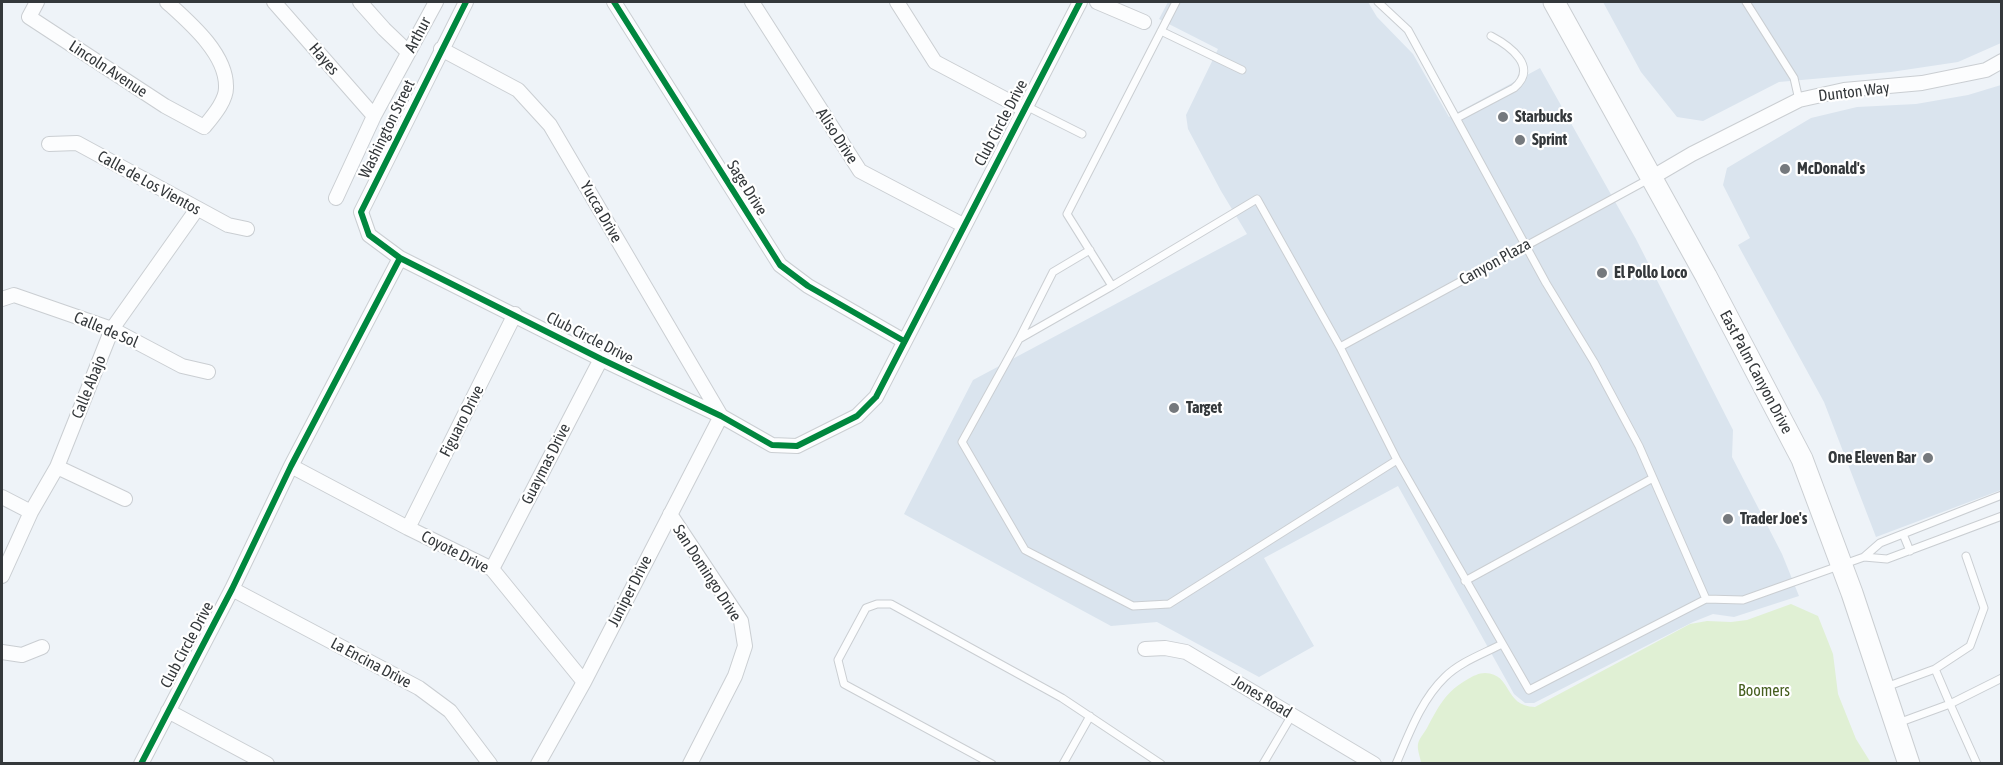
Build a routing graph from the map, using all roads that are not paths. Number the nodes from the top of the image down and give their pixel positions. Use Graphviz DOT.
graph roads {
  1 [pos="37,2"];
  2 [pos="167,2"];
  3 [pos="274,2"];
  4 [pos="360,2"];
  5 [pos="436,2"];
  6 [pos="466,2"];
  7 [pos="614,2"];
  8 [pos="752,2"];
  9 [pos="897,2"];
  10 [pos="1080,2"];
  11 [pos="1097,2"];
  12 [pos="1176,2"];
  13 [pos="1378,2"];
  14 [pos="1554,2"];
  15 [pos="1746,2"];
  16 [pos="1144,22"];
  17 [pos="1161,31"];
  18 [pos="1491,36"];
  19 [pos="441,49"];
  20 [pos="408,52"];
  21 [pos="2001,61"];
  22 [pos="1242,70"];
  23 [pos="1799,100"];
  24 [pos="1025,107"];
  25 [pos="374,116"];
  26 [pos="1456,118"];
  27 [pos="1082,134"];
  28 [pos="49,144"];
  29 [pos="1651,178"];
  30 [pos="336,198"];
  31 [pos="197,210"];
  32 [pos="963,225"];
  33 [pos="247,230"];
  34 [pos="1526,244"];
  35 [pos="1090,250"];
  36 [pos="400,258"];
  37 [pos="1112,286"];
  38 [pos="2,299"];
  39 [pos="515,314"];
  40 [pos="112,329"];
  41 [pos="1019,339"];
  42 [pos="904,341"];
  43 [pos="1340,347"];
  44 [pos="601,359"];
  45 [pos="208,372"];
  46 [pos="721,416"];
  47 [pos="1396,460"];
  48 [pos="291,466"];
  49 [pos="57,467"];
  50 [pos="1653,478"];
  51 [pos="2001,495"];
  52 [pos="2,497"];
  53 [pos="125,499"];
  54 [pos="30,512"];
  55 [pos="670,514"];
  56 [pos="2001,516"];
  57 [pos="408,528"];
  58 [pos="1903,534"];
  59 [pos="1910,550"];
  60 [pos="1966,556"];
  61 [pos="1864,557"];
  62 [pos="1842,564"];
  63 [pos="492,569"];
  64 [pos="2,576"];
  65 [pos="1465,581"];
  66 [pos="232,589"];
  67 [pos="1706,599"];
  68 [pos="1502,644"];
  69 [pos="42,646"];
  70 [pos="1145,649"];
  71 [pos="2,652"];
  72 [pos="1935,669"];
  73 [pos="2001,678"];
  74 [pos="584,682"];
  75 [pos="1883,688"];
  76 [pos="1950,705"];
  77 [pos="168,711"];
  78 [pos="1292,715"];
  79 [pos="1089,716"];
  80 [pos="1896,724"];
  81 [pos="141,764"];
  82 [pos="267,764"];
  83 [pos="490,764"];
  84 [pos="538,764"];
  85 [pos="690,764"];
  86 [pos="992,764"];
  87 [pos="1063,764"];
  88 [pos="1161,764"];
  89 [pos="1263,764"];
  90 [pos="1374,764"];
  91 [pos="1396,764"];
  92 [pos="1909,764"];
  93 [pos="1977,764"];
  1 -- 2 [label="street, Lincoln Avenue"];
  3 -- 25 [label="street, Hayes"];
  4 -- 20 [label="street"];
  5 -- 20 [label="street, Arthur"];
  6 -- 19 [label="street, Washington Street"];
  7 -- 42 [label="street, Sage Drive"];
  8 -- 32 [label="street, Aliso Drive"];
  9 -- 24 [label="street"];
  10 -- 24 [label="street, Club Circle Drive"];
  11 -- 16 [label="street"];
  12 -- 17 [label="lane"];
  13 -- 26 [label="lane"];
  14 -- 29 [label="main road, East Palm Canyon Drive"];
  15 -- 23 [label="lane"];
  17 -- 22 [label="lane"];
  17 -- 35 [label="lane"];
  18 -- 26 [label="lane"];
  19 -- 36 [label="street, Washington Street"];
  19 -- 46 [label="street, Yucca Drive"];
  20 -- 25 [label="street, Arthur"];
  21 -- 23 [label="street, Dunton Way"];
  23 -- 29 [label="street, Dunton Way"];
  24 -- 27 [label="lane"];
  24 -- 32 [label="street, Club Circle Drive"];
  25 -- 30 [label="street, Arthur"];
  26 -- 34 [label="lane"];
  28 -- 31 [label="street, Calle de Los Vientos"];
  29 -- 34 [label="lane, Canyon Plaza"];
  29 -- 62 [label="main road, East Palm Canyon Drive"];
  31 -- 33 [label="street, Calle de Los Vientos"];
  31 -- 40 [label="street, Calle Abajo"];
  32 -- 42 [label="street, Club Circle Drive"];
  34 -- 43 [label="lane, Canyon Plaza"];
  34 -- 50 [label="lane"];
  35 -- 37 [label="lane"];
  35 -- 41 [label="lane"];
  36 -- 39 [label="street, Club Circle Drive"];
  36 -- 48 [label="street, Club Circle Drive"];
  37 -- 41 [label="lane"];
  37 -- 43 [label="lane"];
  38 -- 40 [label="street, Calle de Sol"];
  39 -- 44 [label="street, Club Circle Drive"];
  39 -- 57 [label="street, Figuaro Drive"];
  40 -- 45 [label="street, Calle de Sol"];
  40 -- 49 [label="street, Calle Abajo"];
  41 -- 47 [label="lane"];
  42 -- 46 [label="street, Club Circle Drive"];
  43 -- 47 [label="lane"];
  44 -- 46 [label="street, Club Circle Drive"];
  44 -- 63 [label="street, Guaymas Drive"];
  46 -- 55 [label="street, Juniper Drive"];
  47 -- 65 [label="lane"];
  48 -- 57 [label="street, Coyote Drive"];
  48 -- 66 [label="street, Club Circle Drive"];
  49 -- 53 [label="street"];
  49 -- 54 [label="street, Calle Abajo"];
  50 -- 65 [label="lane"];
  50 -- 67 [label="lane"];
  51 -- 58 [label="lane"];
  52 -- 54 [label="street"];
  54 -- 64 [label="street, Calle Abajo"];
  55 -- 74 [label="street, Juniper Drive"];
  55 -- 85 [label="street, San Domingo Drive"];
  56 -- 59 [label="lane"];
  57 -- 63 [label="street, Coyote Drive"];
  58 -- 59 [label="lane"];
  58 -- 61 [label="lane"];
  59 -- 61 [label="lane"];
  60 -- 72 [label="lane"];
  61 -- 62 [label="lane"];
  62 -- 67 [label="lane"];
  62 -- 75 [label="main road, East Palm Canyon Drive"];
  63 -- 74 [label="street, Coyote Drive"];
  65 -- 68 [label="lane"];
  66 -- 77 [label="street, Club Circle Drive"];
  66 -- 83 [label="street, La Encina Drive"];
  67 -- 68 [label="lane"];
  68 -- 91 [label="lane"];
  69 -- 71 [label="street"];
  70 -- 78 [label="street, Jones Road"];
  72 -- 75 [label="lane"];
  72 -- 76 [label="lane"];
  73 -- 76 [label="lane"];
  74 -- 84 [label="street, Juniper Drive"];
  75 -- 80 [label="main road, East Palm Canyon Drive"];
  76 -- 80 [label="lane"];
  76 -- 93 [label="lane"];
  77 -- 81 [label="street, Club Circle Drive"];
  77 -- 82 [label="street"];
  78 -- 89 [label="lane"];
  78 -- 90 [label="street, Jones Road"];
  79 -- 86 [label="lane"];
  79 -- 87 [label="lane"];
  79 -- 88 [label="lane"];
  80 -- 92 [label="main road, East Palm Canyon Drive"];
}
